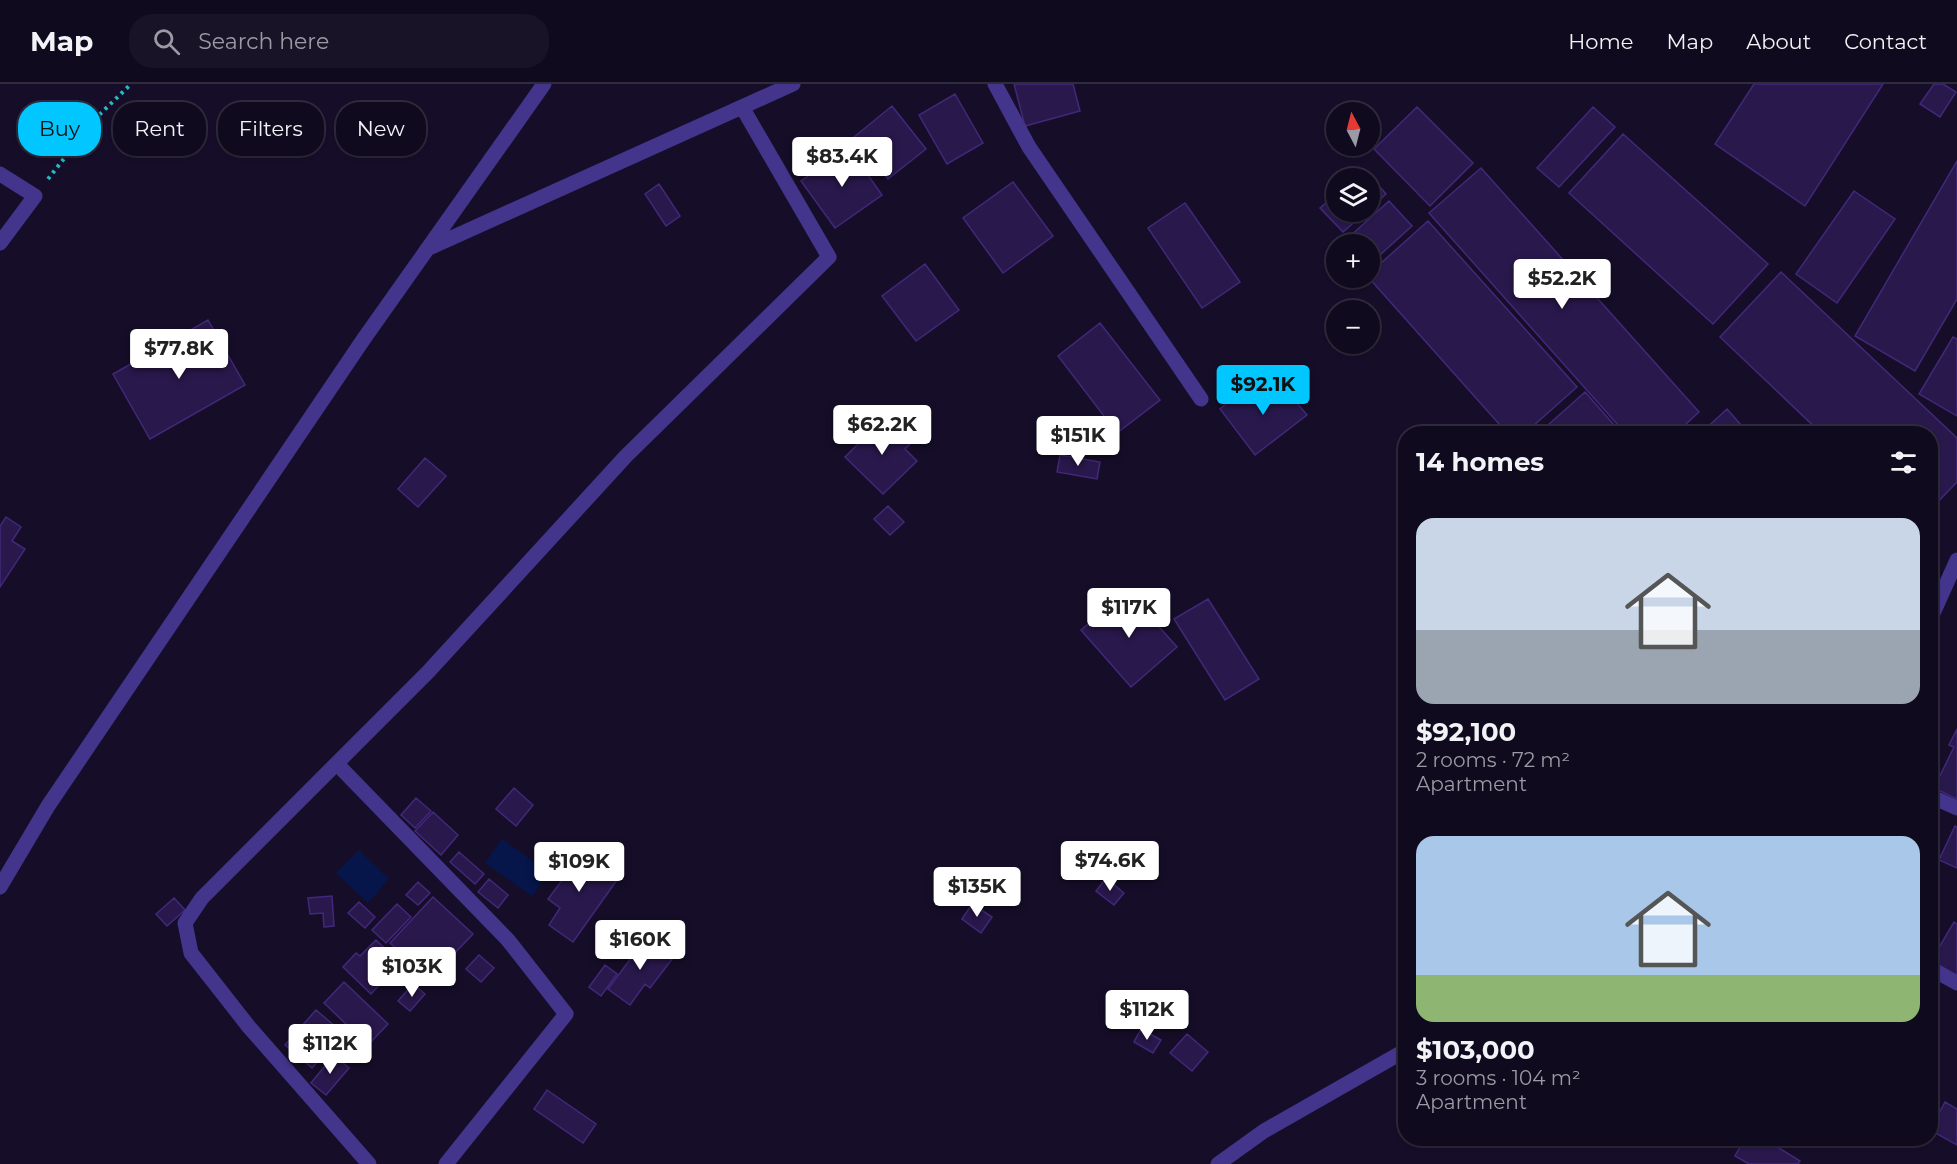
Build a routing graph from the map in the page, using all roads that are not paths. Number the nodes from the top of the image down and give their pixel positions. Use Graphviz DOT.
graph roads {
  1 [pos="544,84"];
  2 [pos="793,84"];
  3 [pos="995,84"];
  4 [pos="742,107"];
  5 [pos="0,174"];
  6 [pos="0,243"];
  7 [pos="427,249"];
  8 [pos="1201,399"];
  9 [pos="1957,560"];
  10 [pos="1938,602"];
  11 [pos="337,764"];
  12 [pos="1938,800"];
  13 [pos="1957,808"];
  14 [pos="0,887"];
  15 [pos="1938,972"];
  16 [pos="1957,983"];
  17 [pos="1398,1055"];
  18 [pos="369,1164"];
  19 [pos="446,1164"];
  20 [pos="1218,1164"];
  1 -- 7 [label="street"];
  2 -- 4 [label="street"];
  3 -- 8 [label="street"];
  4 -- 7 [label="street"];
  4 -- 11 [label="street"];
  5 -- 6 [label="street"];
  7 -- 14 [label="street"];
  9 -- 10 [label="street"];
  11 -- 18 [label="street"];
  11 -- 19 [label="street"];
  12 -- 13 [label="street"];
  15 -- 16 [label="street"];
  17 -- 20 [label="street"];
}
